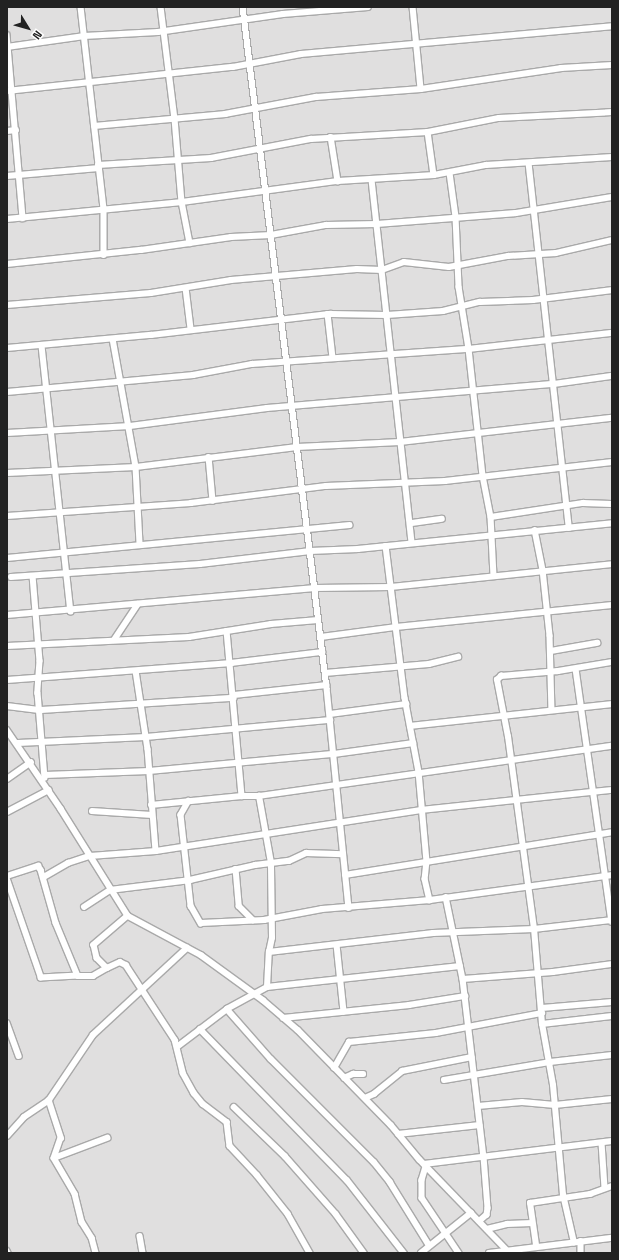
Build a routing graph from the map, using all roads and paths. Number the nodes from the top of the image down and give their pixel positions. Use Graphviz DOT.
graph roads {
  1 [pos="81,7"];
  2 [pos="161,7"];
  3 [pos="243,7"];
  4 [pos="368,7"];
  5 [pos="413,7"];
  6 [pos="244,19"];
  7 [pos="612,26"];
  8 [pos="163,31"];
  9 [pos="7,35"];
  10 [pos="84,36"];
  11 [pos="416,44"];
  12 [pos="8,47"];
  13 [pos="250,64"];
  14 [pos="612,65"];
  15 [pos="170,74"];
  16 [pos="88,82"];
  17 [pos="421,88"];
  18 [pos="10,91"];
  19 [pos="256,108"];
  20 [pos="612,112"];
  21 [pos="175,119"];
  22 [pos="94,126"];
  23 [pos="16,130"];
  24 [pos="7,131"];
  25 [pos="428,132"];
  26 [pos="331,137"];
  27 [pos="261,149"];
  28 [pos="612,157"];
  29 [pos="178,161"];
  30 [pos="529,163"];
  31 [pos="99,167"];
  32 [pos="450,173"];
  33 [pos="20,174"];
  34 [pos="434,175"];
  35 [pos="7,176"];
  36 [pos="372,180"];
  37 [pos="338,182"];
  38 [pos="267,190"];
  39 [pos="612,197"];
  40 [pos="182,202"];
  41 [pos="104,208"];
  42 [pos="532,211"];
  43 [pos="456,217"];
  44 [pos="23,218"];
  45 [pos="7,219"];
  46 [pos="377,224"];
  47 [pos="271,235"];
  48 [pos="612,240"];
  49 [pos="190,243"];
  50 [pos="104,254"];
  51 [pos="537,254"];
  52 [pos="7,264"];
  53 [pos="457,266"];
  54 [pos="382,270"];
  55 [pos="277,276"];
  56 [pos="186,288"];
  57 [pos="612,290"];
  58 [pos="544,298"];
  59 [pos="7,305"];
  60 [pos="462,307"];
  61 [pos="328,314"];
  62 [pos="387,315"];
  63 [pos="281,320"];
  64 [pos="191,329"];
  65 [pos="612,333"];
  66 [pos="113,339"];
  67 [pos="550,341"];
  68 [pos="42,346"];
  69 [pos="7,348"];
  70 [pos="469,349"];
  71 [pos="391,354"];
  72 [pos="333,358"];
  73 [pos="286,362"];
  74 [pos="612,376"];
  75 [pos="121,381"];
  76 [pos="554,384"];
  77 [pos="45,389"];
  78 [pos="474,390"];
  79 [pos="7,392"];
  80 [pos="394,397"];
  81 [pos="292,405"];
  82 [pos="612,418"];
  83 [pos="559,425"];
  84 [pos="130,426"];
  85 [pos="50,430"];
  86 [pos="479,432"];
  87 [pos="7,433"];
  88 [pos="400,442"];
  89 [pos="297,447"];
  90 [pos="209,457"];
  91 [pos="612,462"];
  92 [pos="136,467"];
  93 [pos="564,467"];
  94 [pos="55,469"];
  95 [pos="7,473"];
  96 [pos="483,476"];
  97 [pos="406,485"];
  98 [pos="303,489"];
  99 [pos="213,500"];
  100 [pos="611,504"];
  101 [pos="567,506"];
  102 [pos="137,508"];
  103 [pos="61,512"];
  104 [pos="7,516"];
  105 [pos="491,517"];
  106 [pos="442,519"];
  107 [pos="612,522"];
  108 [pos="412,523"];
  109 [pos="349,525"];
  110 [pos="569,528"];
  111 [pos="307,530"];
  112 [pos="535,530"];
  113 [pos="493,536"];
  114 [pos="412,542"];
  115 [pos="140,544"];
  116 [pos="386,546"];
  117 [pos="310,551"];
  118 [pos="66,553"];
  119 [pos="7,558"];
  120 [pos="612,564"];
  121 [pos="543,570"];
  122 [pos="67,574"];
  123 [pos="33,576"];
  124 [pos="494,576"];
  125 [pos="11,577"];
  126 [pos="391,586"];
  127 [pos="315,588"];
  128 [pos="138,604"];
  129 [pos="612,605"];
  130 [pos="71,611"];
  131 [pos="547,612"];
  132 [pos="36,614"];
  133 [pos="7,615"];
  134 [pos="318,620"];
  135 [pos="396,627"];
  136 [pos="227,631"];
  137 [pos="320,637"];
  138 [pos="114,640"];
  139 [pos="596,643"];
  140 [pos="39,644"];
  141 [pos="7,646"];
  142 [pos="550,651"];
  143 [pos="322,652"];
  144 [pos="458,657"];
  145 [pos="612,662"];
  146 [pos="231,663"];
  147 [pos="401,665"];
  148 [pos="576,669"];
  149 [pos="136,671"];
  150 [pos="550,672"];
  151 [pos="325,673"];
  152 [pos="41,678"];
  153 [pos="7,680"];
  154 [pos="326,685"];
  155 [pos="234,697"];
  156 [pos="141,704"];
  157 [pos="406,704"];
  158 [pos="612,704"];
  159 [pos="7,706"];
  160 [pos="582,706"];
  161 [pos="41,710"];
  162 [pos="552,710"];
  163 [pos="330,717"];
  164 [pos="505,717"];
  165 [pos="410,726"];
  166 [pos="236,730"];
  167 [pos="8,732"];
  168 [pos="146,737"];
  169 [pos="18,743"];
  170 [pos="42,743"];
  171 [pos="413,743"];
  172 [pos="612,746"];
  173 [pos="588,750"];
  174 [pos="334,754"];
  175 [pos="512,761"];
  176 [pos="31,762"];
  177 [pos="239,762"];
  178 [pos="149,771"];
  179 [pos="419,772"];
  180 [pos="45,775"];
  181 [pos="7,779"];
  182 [pos="337,784"];
  183 [pos="47,787"];
  184 [pos="612,790"];
  185 [pos="592,792"];
  186 [pos="242,796"];
  187 [pos="259,796"];
  188 [pos="516,800"];
  189 [pos="188,801"];
  190 [pos="151,805"];
  191 [pos="421,810"];
  192 [pos="92,811"];
  193 [pos="7,812"];
  194 [pos="152,815"];
  195 [pos="339,821"];
  196 [pos="612,832"];
  197 [pos="264,834"];
  198 [pos="599,835"];
  199 [pos="185,846"];
  200 [pos="523,846"];
  201 [pos="156,851"];
  202 [pos="343,854"];
  203 [pos="90,856"];
  204 [pos="427,860"];
  205 [pos="271,863"];
  206 [pos="236,869"];
  207 [pos="345,875"];
  208 [pos="609,875"];
  209 [pos="7,876"];
  210 [pos="44,877"];
  211 [pos="7,880"];
  212 [pos="190,880"];
  213 [pos="528,887"];
  214 [pos="110,890"];
  215 [pos="446,898"];
  216 [pos="430,900"];
  217 [pos="84,907"];
  218 [pos="349,908"];
  219 [pos="128,916"];
  220 [pos="272,918"];
  221 [pos="612,920"];
  222 [pos="254,921"];
  223 [pos="534,929"];
  224 [pos="454,933"];
  225 [pos="337,945"];
  226 [pos="187,948"];
  227 [pos="269,952"];
  228 [pos="612,964"];
  229 [pos="460,966"];
  230 [pos="107,968"];
  231 [pos="540,973"];
  232 [pos="78,976"];
  233 [pos="339,979"];
  234 [pos="463,979"];
  235 [pos="267,987"];
  236 [pos="140,990"];
  237 [pos="253,993"];
  238 [pos="465,996"];
  239 [pos="612,1002"];
  240 [pos="227,1009"];
  241 [pos="542,1011"];
  242 [pos="344,1012"];
  243 [pos="612,1016"];
  244 [pos="283,1018"];
  245 [pos="7,1023"];
  246 [pos="542,1024"];
  247 [pos="469,1027"];
  248 [pos="200,1029"];
  249 [pos="177,1047"];
  250 [pos="612,1055"];
  251 [pos="19,1056"];
  252 [pos="472,1057"];
  253 [pos="550,1062"];
  254 [pos="334,1068"];
  255 [pos="363,1074"];
  256 [pos="474,1076"];
  257 [pos="344,1078"];
  258 [pos="444,1080"];
  259 [pos="365,1098"];
  260 [pos="612,1099"];
  261 [pos="49,1100"];
  262 [pos="555,1105"];
  263 [pos="478,1106"];
  264 [pos="234,1107"];
  265 [pos="480,1125"];
  266 [pos="398,1134"];
  267 [pos="7,1136"];
  268 [pos="107,1138"];
  269 [pos="602,1142"];
  270 [pos="612,1142"];
  271 [pos="557,1147"];
  272 [pos="484,1157"];
  273 [pos="54,1158"];
  274 [pos="425,1166"];
  275 [pos="612,1186"];
  276 [pos="605,1188"];
  277 [pos="564,1198"];
  278 [pos="470,1213"];
  279 [pos="480,1221"];
  280 [pos="532,1223"];
  281 [pos="487,1229"];
  282 [pos="444,1233"];
  283 [pos="140,1236"];
  284 [pos="612,1238"];
  285 [pos="581,1241"];
  286 [pos="574,1243"];
  287 [pos="429,1245"];
  288 [pos="536,1245"];
  289 [pos="506,1249"];
  290 [pos="96,1253"];
  291 [pos="143,1253"];
  292 [pos="310,1253"];
  293 [pos="364,1253"];
  294 [pos="404,1253"];
  295 [pos="421,1253"];
  296 [pos="459,1253"];
  297 [pos="489,1253"];
  298 [pos="581,1253"];
  1 -- 10 [label="street"];
  2 -- 8 [label="street"];
  3 -- 6 [label="street"];
  4 -- 6 [label="street"];
  5 -- 11 [label="street"];
  6 -- 8 [label="street"];
  6 -- 13 [label="street"];
  7 -- 11 [label="street"];
  8 -- 10 [label="street"];
  8 -- 15 [label="street"];
  9 -- 12 [label="street"];
  10 -- 12 [label="street"];
  10 -- 16 [label="street"];
  11 -- 13 [label="street"];
  11 -- 17 [label="street"];
  12 -- 18 [label="street"];
  13 -- 15 [label="street"];
  13 -- 19 [label="street"];
  14 -- 17 [label="street"];
  15 -- 16 [label="street"];
  15 -- 21 [label="street"];
  16 -- 18 [label="street"];
  16 -- 22 [label="street"];
  17 -- 19 [label="street"];
  18 -- 23 [label="street"];
  19 -- 21 [label="street"];
  19 -- 27 [label="street"];
  20 -- 25 [label="street"];
  21 -- 22 [label="street"];
  21 -- 29 [label="street"];
  22 -- 31 [label="street"];
  23 -- 24 [label="street"];
  23 -- 33 [label="street"];
  25 -- 26 [label="street"];
  25 -- 34 [label="street"];
  26 -- 27 [label="street"];
  26 -- 37 [label="street"];
  27 -- 29 [label="street"];
  27 -- 38 [label="street"];
  28 -- 30 [label="street"];
  29 -- 31 [label="street"];
  29 -- 40 [label="street"];
  30 -- 32 [label="street"];
  30 -- 42 [label="street"];
  31 -- 33 [label="street"];
  31 -- 41 [label="street"];
  32 -- 34 [label="street"];
  32 -- 43 [label="street"];
  33 -- 35 [label="street"];
  33 -- 44 [label="street"];
  34 -- 36 [label="street"];
  36 -- 37 [label="street"];
  36 -- 46 [label="street"];
  37 -- 38 [label="street"];
  38 -- 40 [label="street"];
  38 -- 47 [label="street"];
  39 -- 42 [label="street"];
  40 -- 41 [label="street"];
  40 -- 49 [label="street"];
  41 -- 44 [label="street"];
  41 -- 50 [label="street"];
  42 -- 43 [label="street"];
  42 -- 51 [label="street"];
  43 -- 46 [label="street"];
  43 -- 53 [label="street"];
  44 -- 45 [label="street"];
  46 -- 47 [label="street"];
  46 -- 54 [label="street"];
  47 -- 49 [label="street"];
  47 -- 55 [label="street"];
  48 -- 51 [label="street"];
  49 -- 50 [label="street"];
  50 -- 52 [label="street"];
  51 -- 53 [label="street"];
  51 -- 58 [label="street"];
  53 -- 54 [label="street"];
  53 -- 60 [label="street"];
  54 -- 55 [label="street"];
  54 -- 62 [label="street"];
  55 -- 56 [label="street"];
  55 -- 63 [label="street"];
  56 -- 59 [label="street"];
  56 -- 64 [label="street"];
  57 -- 58 [label="street"];
  58 -- 60 [label="street"];
  58 -- 67 [label="street"];
  60 -- 62 [label="street"];
  60 -- 70 [label="street"];
  61 -- 62 [label="street"];
  61 -- 63 [label="street"];
  61 -- 72 [label="street"];
  62 -- 71 [label="street"];
  63 -- 64 [label="street"];
  63 -- 73 [label="street"];
  64 -- 66 [label="street"];
  65 -- 67 [label="street"];
  66 -- 68 [label="street"];
  66 -- 75 [label="street"];
  67 -- 70 [label="street"];
  67 -- 76 [label="street"];
  68 -- 69 [label="street"];
  68 -- 77 [label="street"];
  70 -- 71 [label="street"];
  70 -- 78 [label="street"];
  71 -- 72 [label="street"];
  71 -- 80 [label="street"];
  72 -- 73 [label="street"];
  73 -- 75 [label="street"];
  73 -- 81 [label="street"];
  74 -- 76 [label="street"];
  75 -- 77 [label="street"];
  75 -- 84 [label="street"];
  76 -- 78 [label="street"];
  76 -- 83 [label="street"];
  77 -- 79 [label="street"];
  77 -- 85 [label="street"];
  78 -- 80 [label="street"];
  78 -- 86 [label="street"];
  80 -- 81 [label="street"];
  80 -- 88 [label="street"];
  81 -- 84 [label="street"];
  81 -- 89 [label="street"];
  82 -- 83 [label="street"];
  83 -- 86 [label="street"];
  83 -- 93 [label="street"];
  84 -- 85 [label="street"];
  84 -- 92 [label="street"];
  85 -- 87 [label="street"];
  85 -- 94 [label="street"];
  86 -- 88 [label="street"];
  86 -- 96 [label="street"];
  88 -- 89 [label="street"];
  88 -- 97 [label="street"];
  89 -- 90 [label="street"];
  89 -- 98 [label="street"];
  90 -- 92 [label="street"];
  90 -- 99 [label="street"];
  91 -- 93 [label="street"];
  92 -- 94 [label="street"];
  92 -- 102 [label="street"];
  93 -- 96 [label="street"];
  93 -- 101 [label="street"];
  94 -- 95 [label="street"];
  94 -- 103 [label="street"];
  96 -- 97 [label="street"];
  96 -- 105 [label="street"];
  97 -- 98 [label="street"];
  97 -- 108 [label="street"];
  98 -- 99 [label="street"];
  98 -- 111 [label="street"];
  99 -- 102 [label="street"];
  100 -- 101 [label="street"];
  101 -- 105 [label="street"];
  101 -- 110 [label="street"];
  102 -- 103 [label="street"];
  102 -- 115 [label="street"];
  103 -- 104 [label="street"];
  103 -- 118 [label="street"];
  105 -- 113 [label="street"];
  106 -- 108 [label="street"];
  107 -- 110 [label="street"];
  108 -- 114 [label="street"];
  109 -- 111 [label="street"];
  110 -- 112 [label="street"];
  111 -- 115 [label="street"];
  111 -- 117 [label="street"];
  112 -- 113 [label="street"];
  112 -- 121 [label="street"];
  113 -- 114 [label="street"];
  113 -- 124 [label="street"];
  114 -- 116 [label="street"];
  115 -- 118 [label="street"];
  116 -- 117 [label="street"];
  116 -- 126 [label="street"];
  117 -- 122 [label="street"];
  117 -- 127 [label="street"];
  118 -- 119 [label="street"];
  118 -- 122 [label="street"];
  120 -- 121 [label="street"];
  121 -- 124 [label="street"];
  121 -- 131 [label="street"];
  122 -- 123 [label="street"];
  122 -- 130 [label="street"];
  123 -- 125 [label="street"];
  123 -- 132 [label="street"];
  124 -- 126 [label="street"];
  126 -- 127 [label="street"];
  126 -- 135 [label="street"];
  127 -- 128 [label="street"];
  127 -- 134 [label="street"];
  128 -- 130 [label="street"];
  128 -- 138 [label="street"];
  129 -- 131 [label="street"];
  130 -- 132 [label="street"];
  131 -- 135 [label="street"];
  131 -- 142 [label="street"];
  132 -- 133 [label="street"];
  132 -- 140 [label="street"];
  134 -- 136 [label="street"];
  134 -- 137 [label="street"];
  135 -- 137 [label="street"];
  135 -- 147 [label="street"];
  136 -- 138 [label="street"];
  136 -- 146 [label="street"];
  137 -- 143 [label="street"];
  138 -- 140 [label="street"];
  139 -- 142 [label="street"];
  140 -- 141 [label="street"];
  140 -- 152 [label="street"];
  142 -- 150 [label="street"];
  143 -- 146 [label="street"];
  143 -- 151 [label="street"];
  144 -- 147 [label="street"];
  145 -- 148 [label="street"];
  146 -- 149 [label="street"];
  146 -- 155 [label="street"];
  147 -- 151 [label="street"];
  147 -- 157 [label="street"];
  148 -- 150 [label="street"];
  148 -- 160 [label="street"];
  149 -- 152 [label="street"];
  149 -- 156 [label="street"];
  150 -- 162 [label="street"];
  150 -- 164 [label="street"];
  151 -- 154 [label="street"];
  152 -- 153 [label="street"];
  152 -- 161 [label="street"];
  154 -- 155 [label="street"];
  154 -- 163 [label="street"];
  155 -- 156 [label="street"];
  155 -- 166 [label="street"];
  156 -- 161 [label="street"];
  156 -- 168 [label="street"];
  157 -- 163 [label="street"];
  157 -- 165 [label="street"];
  158 -- 160 [label="street"];
  159 -- 161 [label="street"];
  160 -- 162 [label="street"];
  160 -- 173 [label="street"];
  161 -- 170 [label="street"];
  162 -- 164 [label="street"];
  163 -- 166 [label="street"];
  163 -- 174 [label="street"];
  164 -- 165 [label="street"];
  164 -- 175 [label="street"];
  165 -- 171 [label="street"];
  166 -- 168 [label="street"];
  166 -- 177 [label="street"];
  167 -- 169 [label="street"];
  168 -- 170 [label="street"];
  168 -- 178 [label="street"];
  169 -- 170 [label="street"];
  169 -- 176 [label="street"];
  170 -- 180 [label="street"];
  171 -- 174 [label="street"];
  171 -- 179 [label="street"];
  172 -- 173 [label="street"];
  173 -- 175 [label="street"];
  173 -- 185 [label="street"];
  174 -- 177 [label="street"];
  174 -- 182 [label="street"];
  175 -- 179 [label="street"];
  175 -- 188 [label="street"];
  176 -- 181 [label="street"];
  176 -- 183 [label="street"];
  177 -- 178 [label="street"];
  177 -- 186 [label="street"];
  178 -- 180 [label="street"];
  178 -- 190 [label="street"];
  179 -- 182 [label="street"];
  179 -- 191 [label="street"];
  180 -- 183 [label="street"];
  182 -- 187 [label="street"];
  182 -- 195 [label="street"];
  183 -- 193 [label="street"];
  183 -- 203 [label="street"];
  184 -- 185 [label="street"];
  185 -- 188 [label="street"];
  185 -- 198 [label="street"];
  186 -- 187 [label="street"];
  186 -- 189 [label="street"];
  187 -- 197 [label="street"];
  188 -- 191 [label="street"];
  188 -- 200 [label="street"];
  189 -- 190 [label="street"];
  189 -- 199 [label="street"];
  190 -- 194 [label="street"];
  191 -- 195 [label="street"];
  191 -- 204 [label="street"];
  192 -- 194 [label="street"];
  194 -- 201 [label="street"];
  195 -- 197 [label="street"];
  195 -- 202 [label="street"];
  196 -- 198 [label="street"];
  197 -- 199 [label="street"];
  197 -- 205 [label="street"];
  198 -- 200 [label="street"];
  198 -- 208 [label="street"];
  199 -- 201 [label="street"];
  199 -- 212 [label="street"];
  200 -- 204 [label="street"];
  200 -- 213 [label="street"];
  201 -- 203 [label="street"];
  202 -- 205 [label="street"];
  202 -- 207 [label="street"];
  203 -- 210 [label="street"];
  203 -- 214 [label="street"];
  204 -- 207 [label="street"];
  204 -- 216 [label="street"];
  205 -- 206 [label="street"];
  205 -- 220 [label="street"];
  206 -- 212 [label="street"];
  206 -- 222 [label="street"];
  207 -- 218 [label="street"];
  208 -- 213 [label="street"];
  208 -- 221 [label="street"];
  209 -- 210 [label="street"];
  210 -- 232 [label="street"];
  211 -- 232 [label="street"];
  212 -- 214 [label="street"];
  212 -- 222 [label="street"];
  213 -- 215 [label="street"];
  213 -- 223 [label="street"];
  214 -- 217 [label="street"];
  214 -- 219 [label="street"];
  215 -- 216 [label="street"];
  215 -- 224 [label="street"];
  216 -- 218 [label="street"];
  218 -- 220 [label="street"];
  219 -- 226 [label="street"];
  219 -- 230 [label="street"];
  220 -- 222 [label="street"];
  220 -- 227 [label="street"];
  221 -- 223 [label="street"];
  223 -- 224 [label="street"];
  223 -- 231 [label="street"];
  224 -- 225 [label="street"];
  224 -- 229 [label="street"];
  225 -- 227 [label="street"];
  225 -- 233 [label="street"];
  226 -- 236 [label="street"];
  226 -- 237 [label="street"];
  227 -- 235 [label="street"];
  228 -- 231 [label="street"];
  229 -- 233 [label="street"];
  229 -- 234 [label="street"];
  230 -- 232 [label="street"];
  230 -- 236 [label="street"];
  231 -- 234 [label="street"];
  231 -- 241 [label="street"];
  233 -- 235 [label="street"];
  233 -- 242 [label="street"];
  234 -- 238 [label="street"];
  235 -- 237 [label="street"];
  236 -- 249 [label="street"];
  236 -- 261 [label="street"];
  237 -- 240 [label="street"];
  237 -- 244 [label="street"];
  238 -- 242 [label="street"];
  238 -- 247 [label="street"];
  239 -- 241 [label="street"];
  240 -- 248 [label="street"];
  240 -- 287 [label="street"];
  241 -- 246 [label="street"];
  241 -- 247 [label="street"];
  242 -- 244 [label="street"];
  243 -- 246 [label="street"];
  244 -- 254 [label="street"];
  245 -- 251 [label="street"];
  246 -- 253 [label="street"];
  247 -- 252 [label="street"];
  247 -- 254 [label="street"];
  248 -- 249 [label="street"];
  248 -- 294 [label="street"];
  249 -- 292 [label="street"];
  250 -- 253 [label="street"];
  252 -- 256 [label="street"];
  252 -- 259 [label="street"];
  253 -- 256 [label="street"];
  253 -- 262 [label="street"];
  254 -- 257 [label="street"];
  255 -- 257 [label="street"];
  256 -- 258 [label="street"];
  256 -- 263 [label="street"];
  257 -- 259 [label="street"];
  259 -- 266 [label="street"];
  260 -- 262 [label="street"];
  261 -- 267 [label="street"];
  261 -- 273 [label="street"];
  262 -- 263 [label="street"];
  262 -- 271 [label="street"];
  263 -- 265 [label="street"];
  264 -- 293 [label="street"];
  265 -- 266 [label="street"];
  265 -- 272 [label="street"];
  266 -- 274 [label="street"];
  268 -- 273 [label="street"];
  269 -- 270 [label="street"];
  269 -- 271 [label="street"];
  269 -- 276 [label="street"];
  271 -- 272 [label="street"];
  271 -- 277 [label="street"];
  272 -- 274 [label="street"];
  272 -- 279 [label="street"];
  273 -- 290 [label="street"];
  274 -- 278 [label="street"];
  274 -- 282 [label="street"];
  275 -- 276 [label="street"];
  276 -- 277 [label="street"];
  277 -- 280 [label="street"];
  277 -- 286 [label="street"];
  278 -- 279 [label="street"];
  278 -- 282 [label="street"];
  279 -- 281 [label="street"];
  280 -- 281 [label="street"];
  280 -- 288 [label="street"];
  281 -- 289 [label="street"];
  282 -- 287 [label="street"];
  282 -- 296 [label="street"];
  283 -- 291 [label="street"];
  284 -- 285 [label="street"];
  285 -- 286 [label="street"];
  285 -- 298 [label="street"];
  286 -- 288 [label="street"];
  287 -- 295 [label="street"];
  288 -- 289 [label="street"];
  289 -- 297 [label="street"];
}
